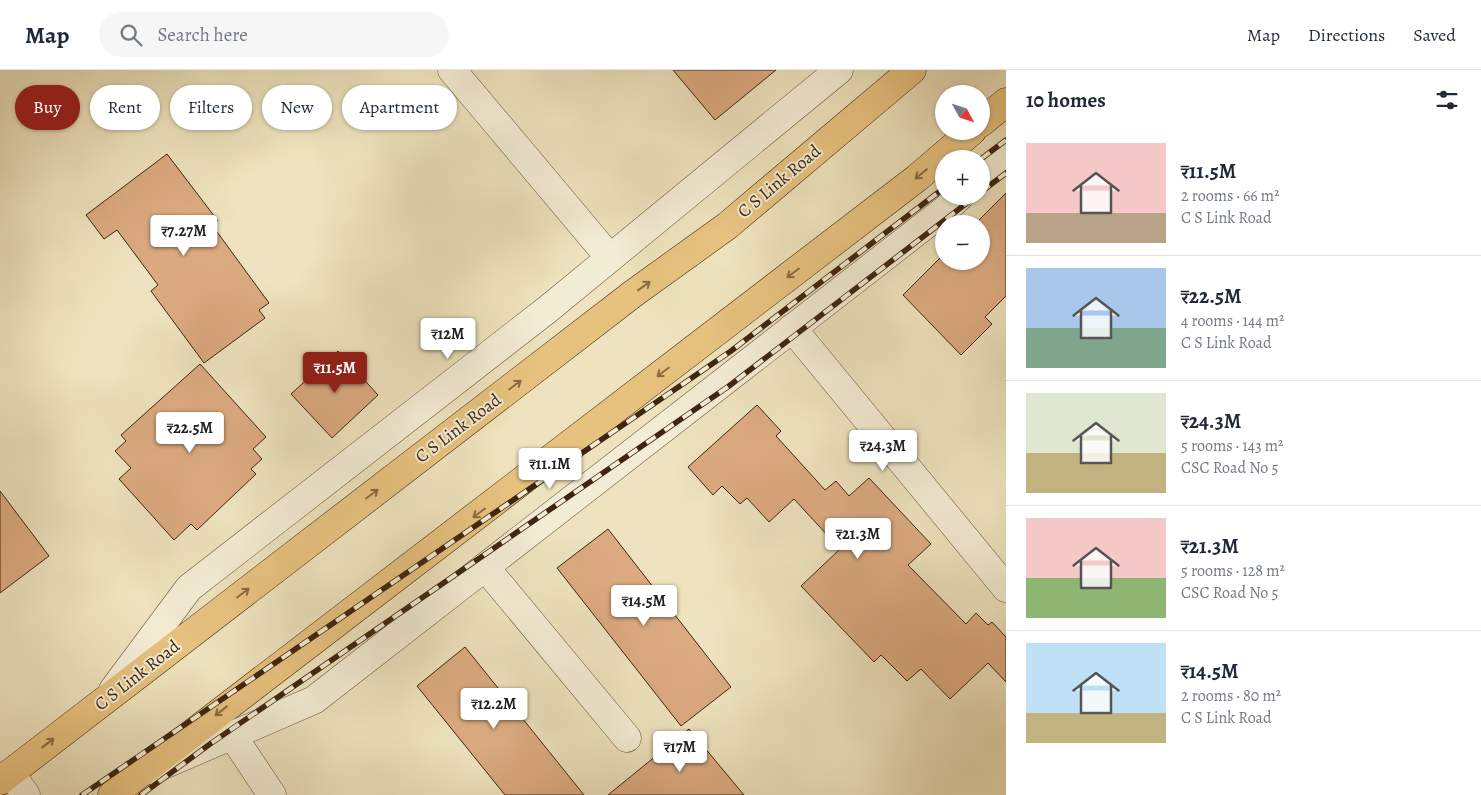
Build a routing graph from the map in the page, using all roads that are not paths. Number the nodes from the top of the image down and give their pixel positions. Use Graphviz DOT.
graph roads {
  1 [pos="452,70"];
  2 [pos="839,70"];
  3 [pos="912,70"];
  4 [pos="1006,102"];
  5 [pos="990,115"];
  6 [pos="961,140"];
  7 [pos="1006,155"];
  8 [pos="990,169"];
  9 [pos="950,205"];
  10 [pos="610,258"];
  11 [pos="792,328"];
  12 [pos="486,567"];
  13 [pos="1006,588"];
  14 [pos="108,697"];
  15 [pos="232,735"];
  16 [pos="627,738"];
  17 [pos="5,777"];
  18 [pos="136,777"];
  19 [pos="26,795"];
  20 [pos="112,795"];
  21 [pos="272,795"];
  1 -- 10 [label="street"];
  2 -- 10 [label="street"];
  14 -- 3 [label="main road, C S Link Road, one-way"];
  4 -- 5 [label="main road"];
  6 -- 18 [label="main road, one-way"];
  7 -- 8 [label="street"];
  9 -- 11 [label="street"];
  10 -- 14 [label="street"];
  11 -- 12 [label="street"];
  11 -- 13 [label="street"];
  12 -- 15 [label="street"];
  12 -- 16 [label="street"];
  17 -- 14 [label="main road, C S Link Road, one-way"];
  15 -- 18 [label="street"];
  15 -- 21 [label="street"];
  17 -- 19 [label="street"];
  18 -- 20 [label="main road"];
}
